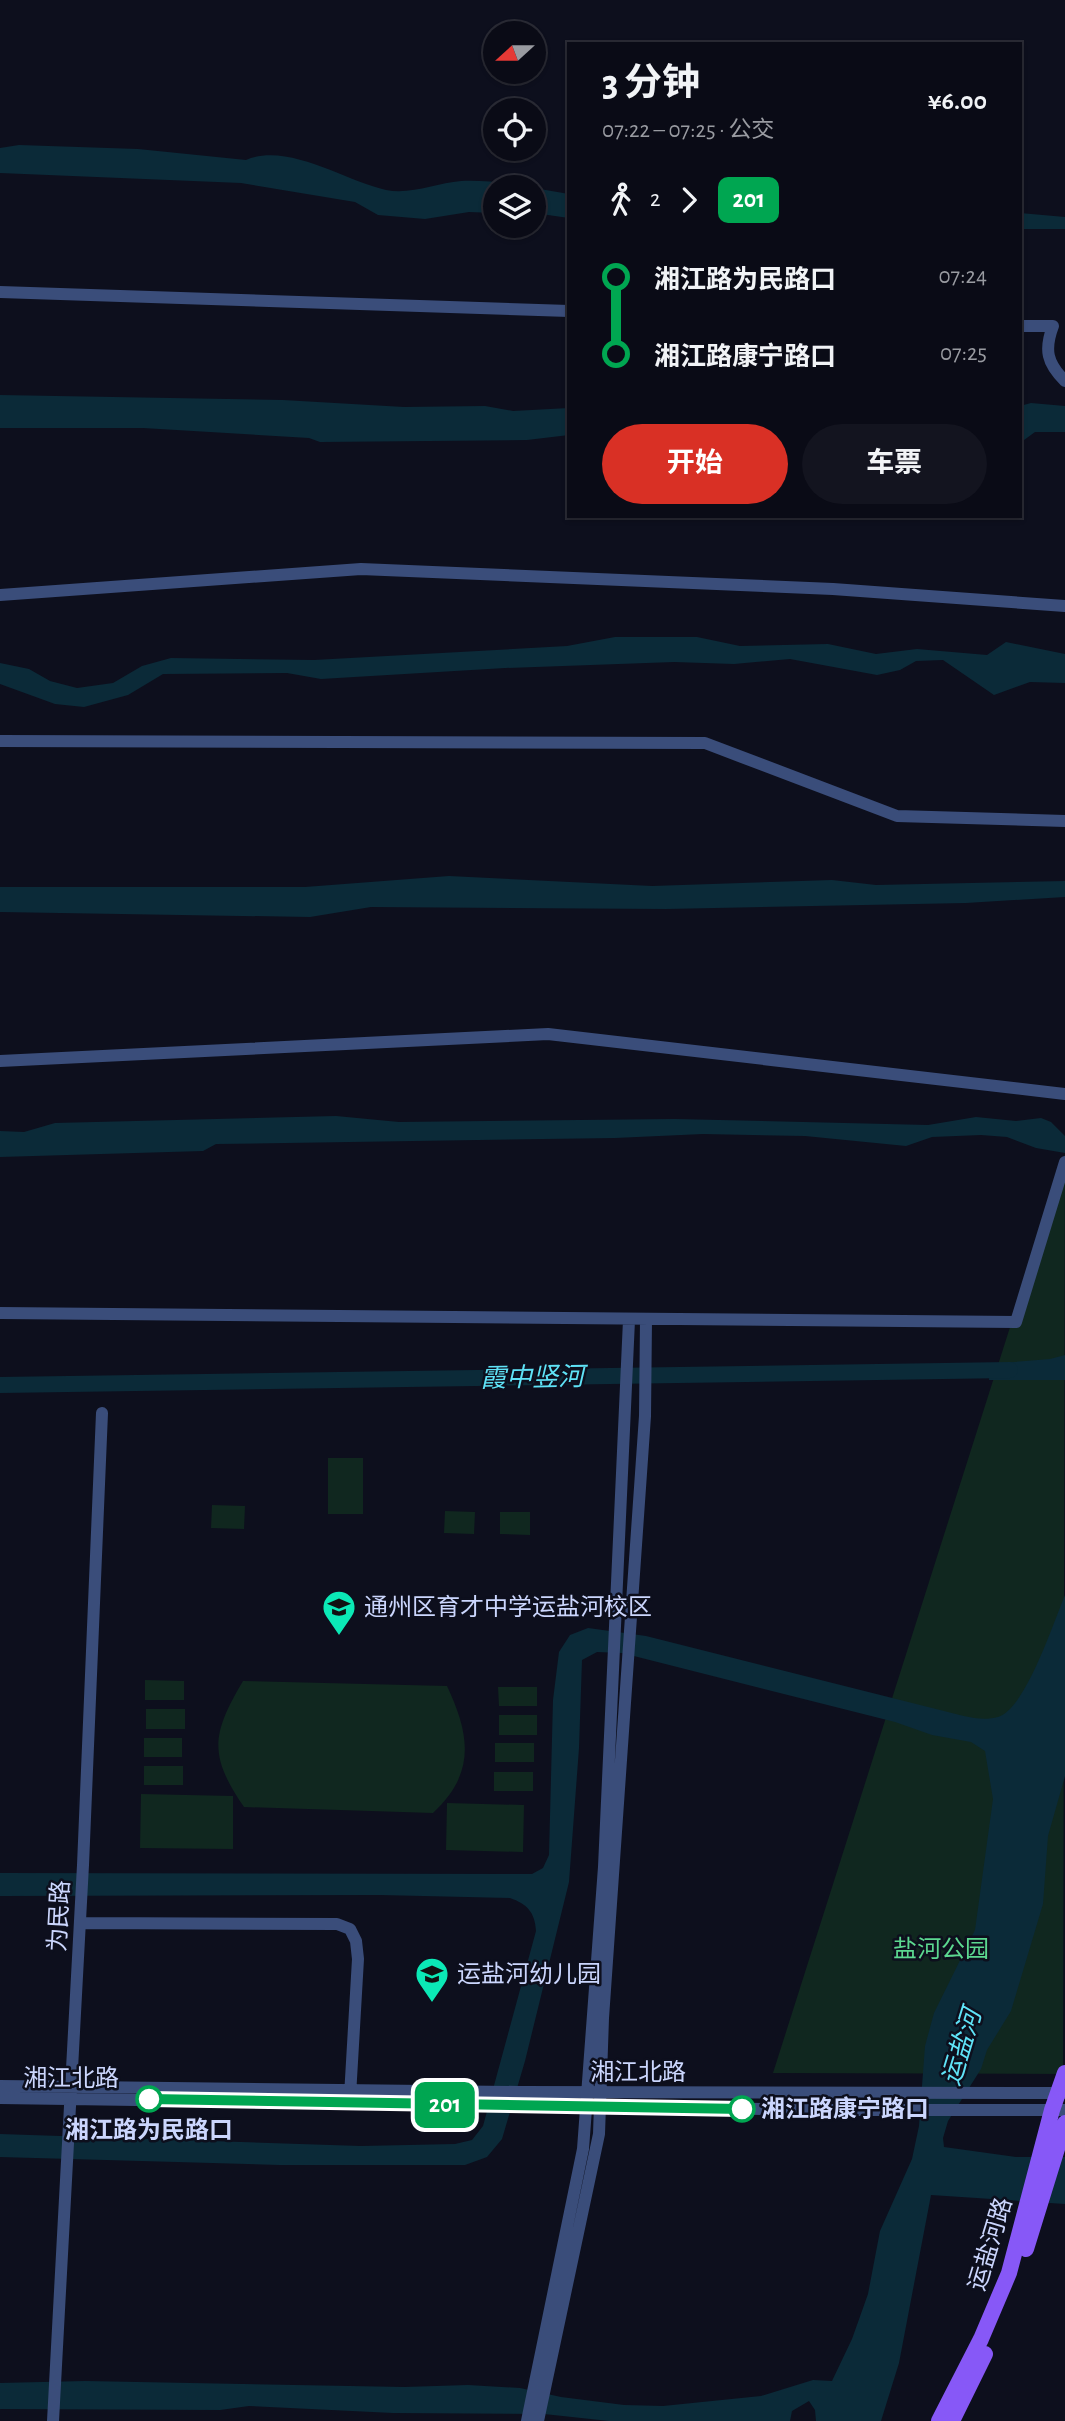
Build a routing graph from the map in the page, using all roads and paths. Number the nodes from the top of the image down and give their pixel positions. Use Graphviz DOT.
graph roads {
  1 [pos="0,292"];
  2 [pos="567,311"];
  3 [pos="1022,326"];
  4 [pos="1065,381"];
  5 [pos="0,595"];
  6 [pos="1065,606"];
  7 [pos="0,741"];
  8 [pos="1065,821"];
  9 [pos="0,1061"];
  10 [pos="1065,1094"];
  11 [pos="1065,1162"];
  12 [pos="0,1313"];
  13 [pos="629,1320"];
  14 [pos="646,1320"];
  15 [pos="102,1413"];
  16 [pos="80,1923"];
  17 [pos="1065,2073"];
  18 [pos="71,2084"];
  19 [pos="0,2086"];
  20 [pos="587,2093"];
  21 [pos="602,2093"];
  22 [pos="1062,2093"];
  23 [pos="350,2097"];
  24 [pos="0,2098"];
  25 [pos="71,2099"];
  26 [pos="585,2107"];
  27 [pos="602,2107"];
  28 [pos="1058,2110"];
  29 [pos="1065,2123"];
  30 [pos="540,2379"];
  31 [pos="53,2419"];
  32 [pos="527,2421"];
  33 [pos="538,2421"];
  34 [pos="939,2421"];
  35 [pos="952,2421"];
  1 -- 2 [label="street"];
  3 -- 4 [label="street"];
  5 -- 6 [label="street"];
  7 -- 8 [label="street"];
  9 -- 10 [label="street"];
  11 -- 14 [label="street"];
  12 -- 13 [label="street"];
  13 -- 14 [label="street"];
  13 -- 20 [label="street"];
  14 -- 21 [label="street"];
  15 -- 16 [label="street, 为民路"];
  16 -- 18 [label="street, 为民路"];
  16 -- 23 [label="street"];
  17 -- 22 [label="main road, 运盐河路"];
  18 -- 19 [label="street, 湘江北路"];
  18 -- 23 [label="street, 湘江北路"];
  18 -- 25 [label="street, 为民路"];
  20 -- 21 [label="street, 湘江北路"];
  20 -- 23 [label="street, 湘江北路"];
  20 -- 26 [label="street"];
  21 -- 22 [label="street, 湘江北路"];
  21 -- 27 [label="street"];
  22 -- 28 [label="main road, 运盐河路"];
  23 -- 25 [label="street, 湘江北路"];
  23 -- 26 [label="street, 湘江北路"];
  24 -- 25 [label="street, 湘江北路"];
  25 -- 31 [label="street, 为民路"];
  26 -- 27 [label="street, 湘江北路"];
  26 -- 30 [label="street"];
  27 -- 28 [label="street, 湘江北路"];
  27 -- 30 [label="street"];
  28 -- 34 [label="main road, 运盐河路"];
  29 -- 35 [label="main road, 运盐河路"];
  30 -- 32 [label="street"];
  30 -- 33 [label="street"];
}
